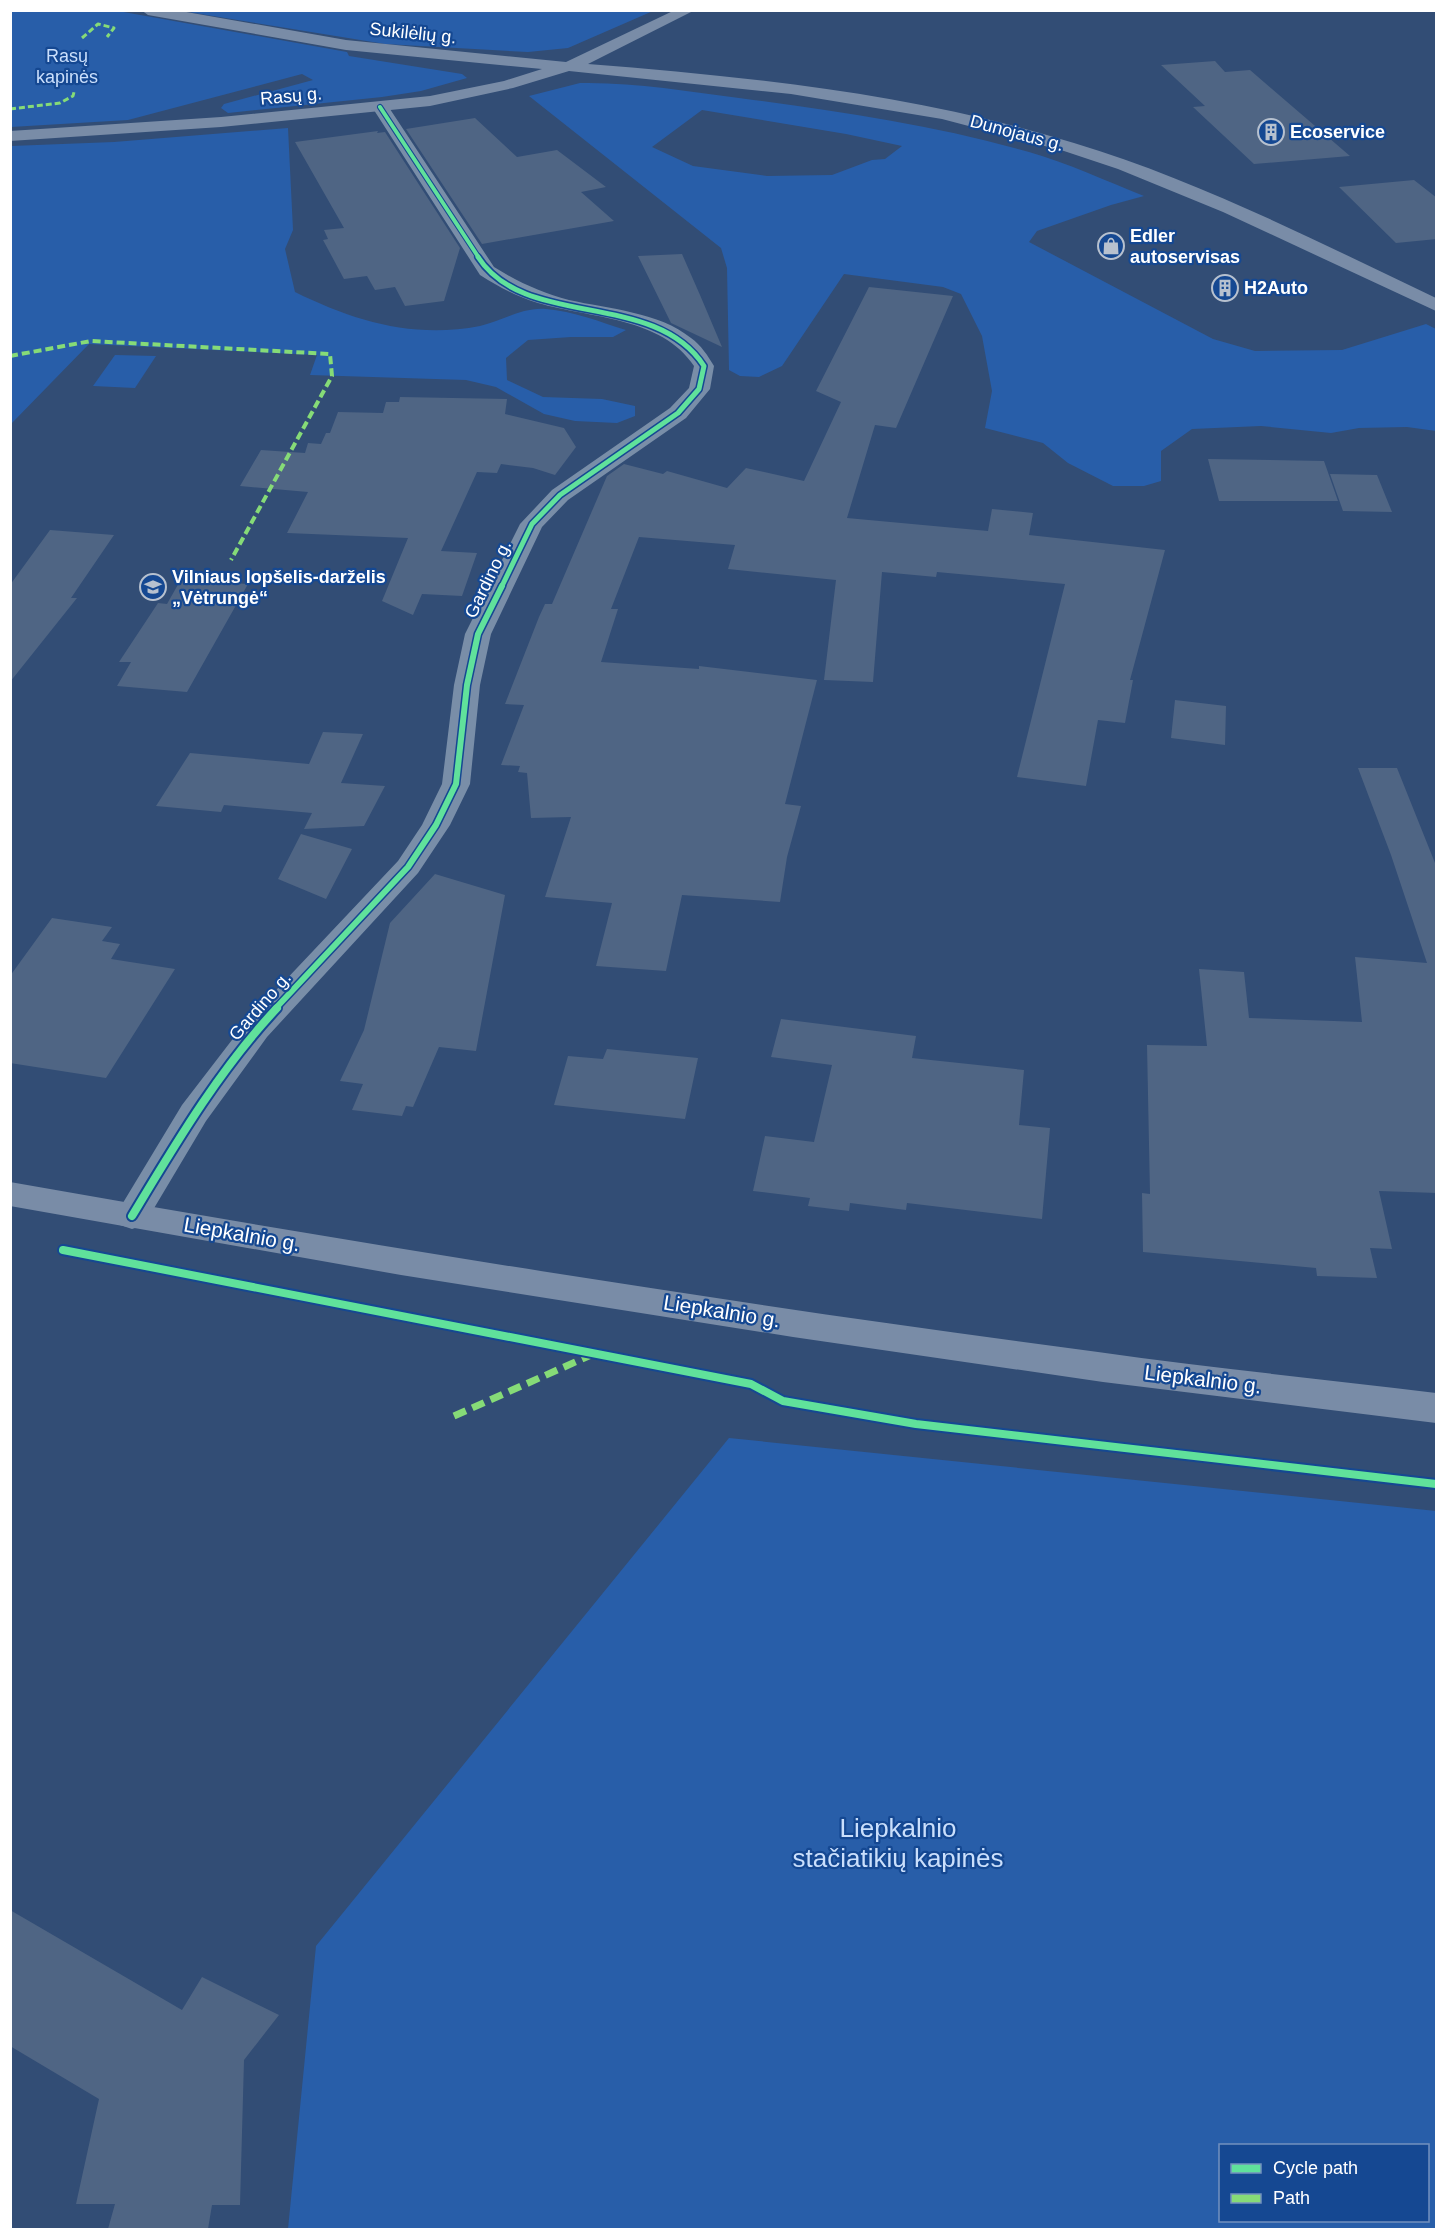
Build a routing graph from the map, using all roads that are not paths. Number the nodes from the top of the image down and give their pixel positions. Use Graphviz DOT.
graph roads {
  1 [pos="148,10"];
  2 [pos="688,10"];
  3 [pos="570,66"];
  4 [pos="380,107"];
  5 [pos="10,136"];
  6 [pos="1437,305"];
  7 [pos="10,1194"];
  8 [pos="132,1216"];
  9 [pos="1437,1408"];
  1 -- 3 [label="main road, Sukilėlių g."];
  2 -- 3 [label="main road"];
  3 -- 4 [label="main road, Rasų g."];
  3 -- 6 [label="main road, Dunojaus g."];
  4 -- 5 [label="main road, Rasų g."];
  4 -- 8 [label="street, Gardino g."];
  7 -- 8 [label="main road, Liepkalnio g."];
  8 -- 9 [label="main road, Liepkalnio g."];
}
